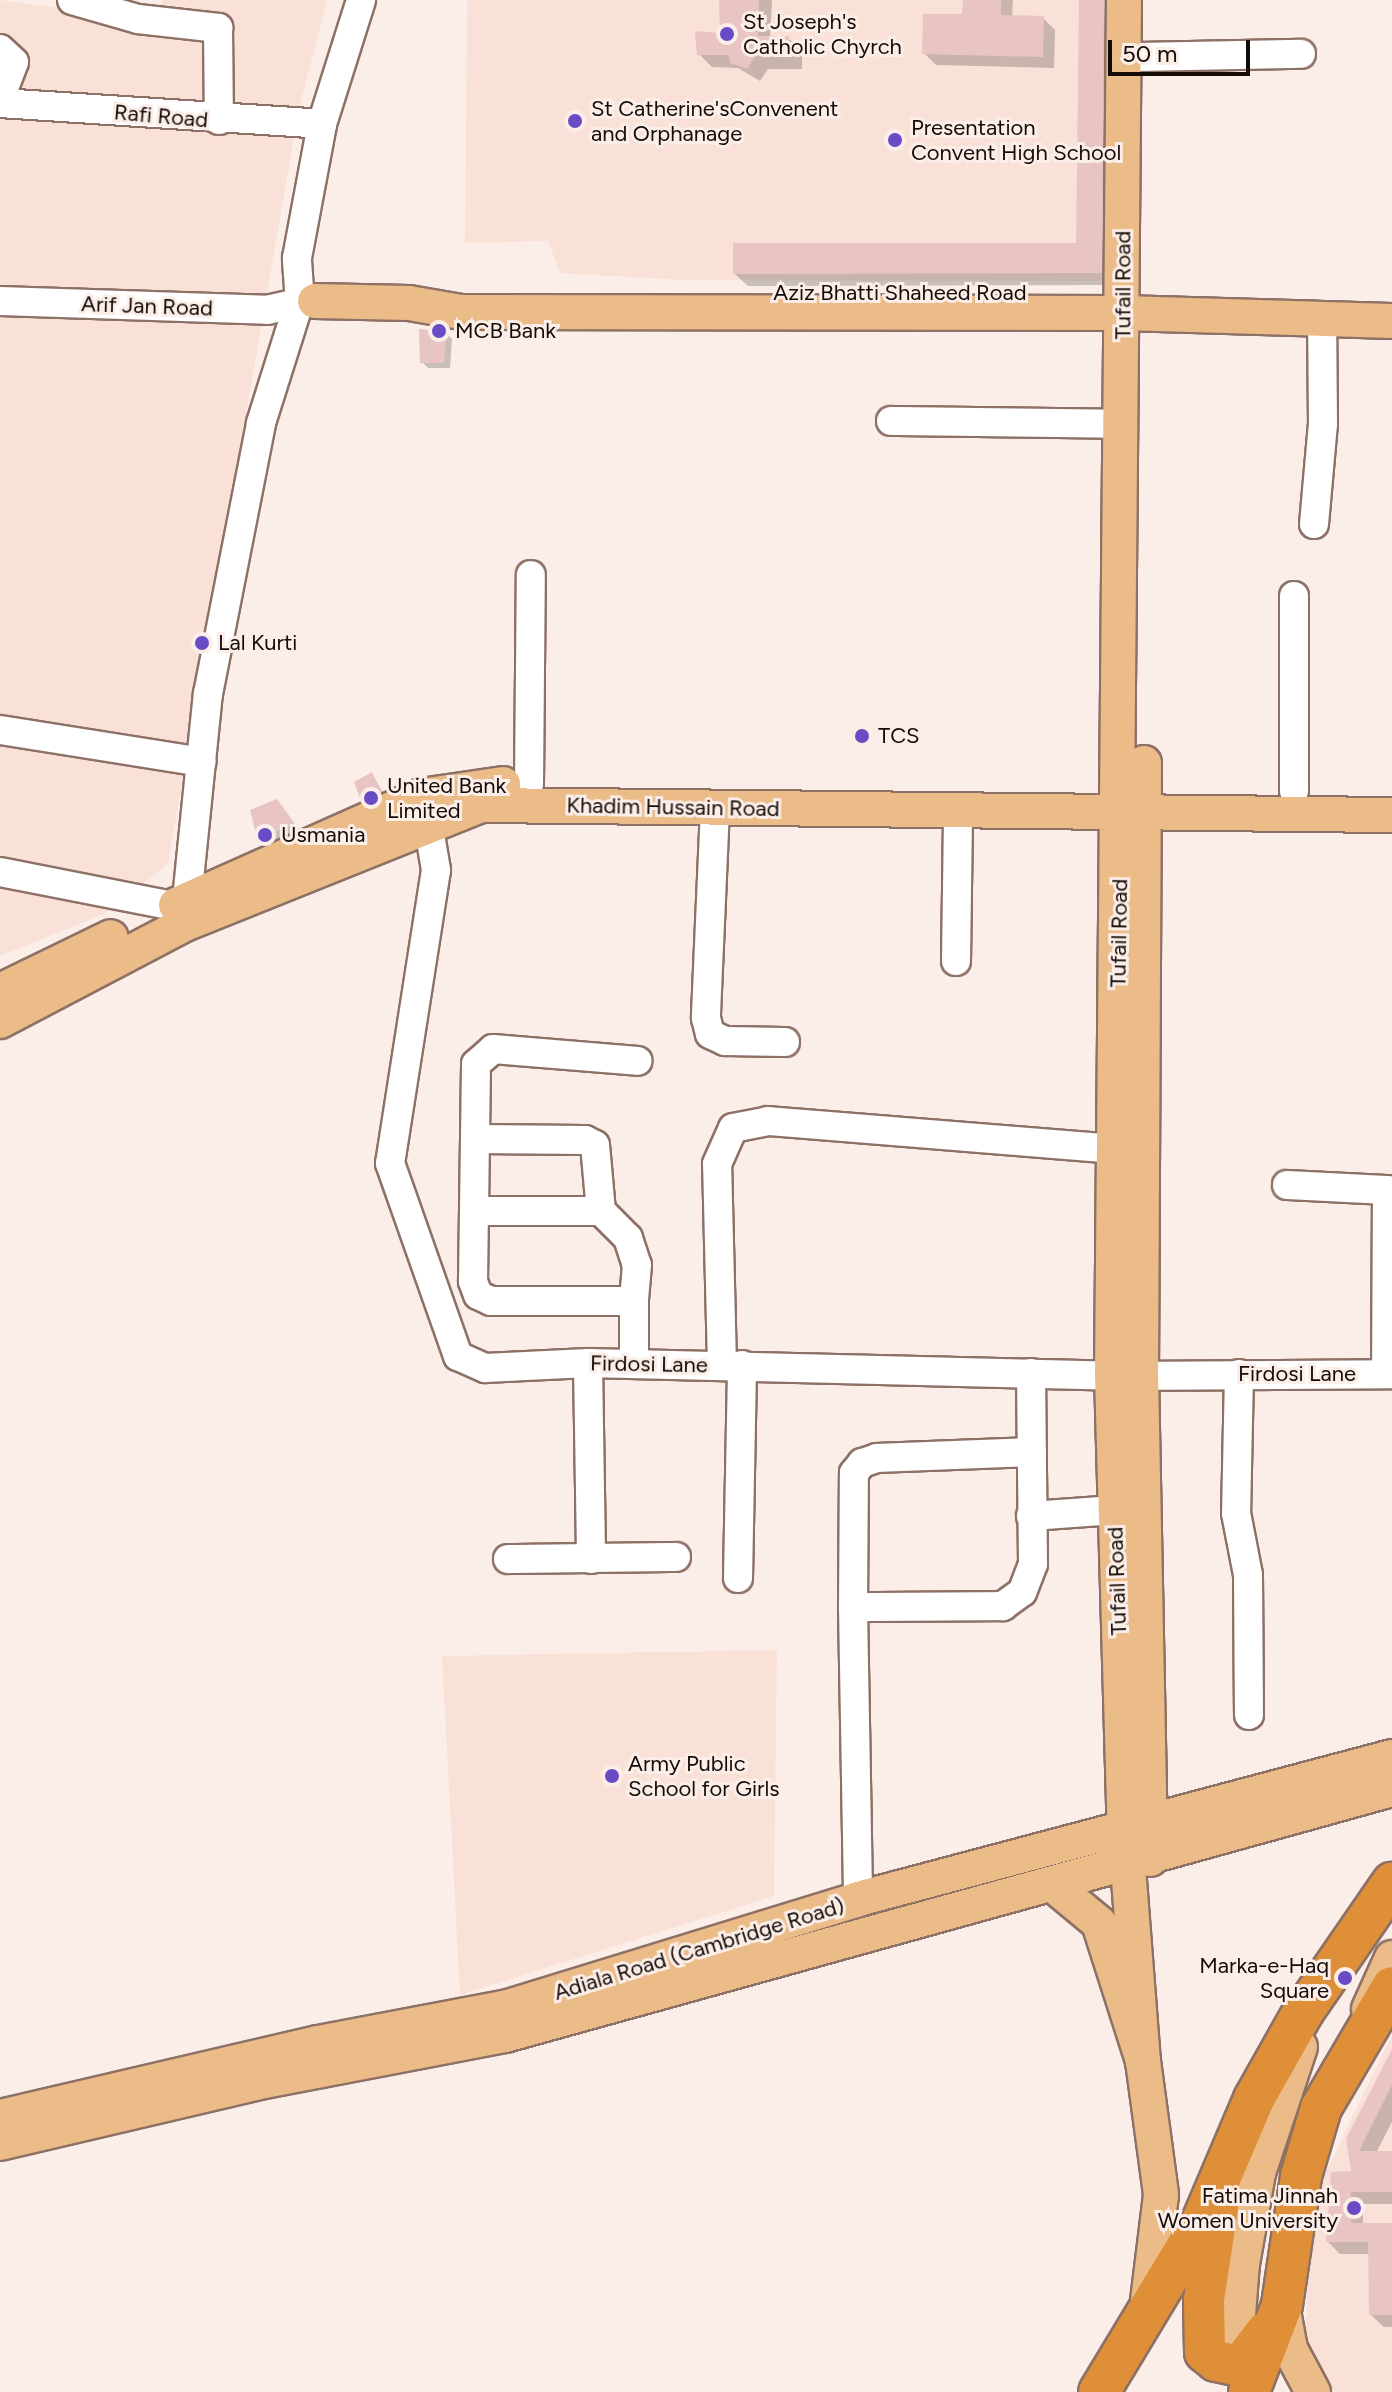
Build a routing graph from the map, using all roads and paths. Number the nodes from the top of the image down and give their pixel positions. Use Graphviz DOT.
graph roads {
  1 [pos="72,0"];
  2 [pos="361,0"];
  3 [pos="1124,0"];
  4 [pos="1138,0"];
  5 [pos="142,9"];
  6 [pos="0,49"];
  7 [pos="1301,54"];
  8 [pos="1139,57"];
  9 [pos="0,100"];
  10 [pos="219,120"];
  11 [pos="322,124"];
  12 [pos="1392,299"];
  13 [pos="0,301"];
  14 [pos="301,301"];
  15 [pos="1133,304"];
  16 [pos="1322,319"];
  17 [pos="1392,321"];
  18 [pos="891,421"];
  19 [pos="1122,424"];
  20 [pos="1314,524"];
  21 [pos="531,575"];
  22 [pos="1294,596"];
  23 [pos="0,730"];
  24 [pos="201,762"];
  25 [pos="529,784"];
  26 [pos="1294,791"];
  27 [pos="1392,792"];
  28 [pos="1133,801"];
  29 [pos="715,808"];
  30 [pos="958,810"];
  31 [pos="1392,815"];
  32 [pos="428,823"];
  33 [pos="0,872"];
  34 [pos="182,910"];
  35 [pos="956,961"];
  36 [pos="0,991"];
  37 [pos="0,1021"];
  38 [pos="785,1042"];
  39 [pos="638,1061"];
  40 [pos="476,1139"];
  41 [pos="1117,1149"];
  42 [pos="1287,1185"];
  43 [pos="476,1211"];
  44 [pos="601,1211"];
  45 [pos="634,1301"];
  46 [pos="588,1363"];
  47 [pos="634,1363"];
  48 [pos="732,1365"];
  49 [pos="1031,1373"];
  50 [pos="1127,1374"];
  51 [pos="1239,1374"];
  52 [pos="1389,1374"];
  53 [pos="1032,1452"];
  54 [pos="1115,1510"];
  55 [pos="1031,1516"];
  56 [pos="676,1557"];
  57 [pos="508,1559"];
  58 [pos="591,1559"];
  59 [pos="738,1578"];
  60 [pos="853,1607"];
  61 [pos="1249,1715"];
  62 [pos="1392,1757"];
  63 [pos="1392,1789"];
  64 [pos="1137,1824"];
  65 [pos="1139,1862"];
  66 [pos="1392,1883"];
  67 [pos="1052,1884"];
  68 [pos="858,1899"];
  69 [pos="1392,1958"];
  70 [pos="1328,1976"];
  71 [pos="1392,1987"];
  72 [pos="1350,2052"];
  73 [pos="1143,2061"];
  74 [pos="0,2117"];
  75 [pos="0,2143"];
  76 [pos="1223,2179"];
  77 [pos="1282,2305"];
  78 [pos="1142,2325"];
  79 [pos="1235,2354"];
  80 [pos="1099,2392"];
  81 [pos="1249,2392"];
  82 [pos="1286,2392"];
  83 [pos="1313,2392"];
  1 -- 5 [label="street"];
  2 -- 11 [label="street"];
  3 -- 15 [label="main road, Tufail Road"];
  4 -- 8 [label="main road, Tufail Road"];
  5 -- 10 [label="street"];
  6 -- 9 [label="street"];
  7 -- 8 [label="street"];
  8 -- 15 [label="main road, Tufail Road"];
  9 -- 10 [label="street, Rafi Road"];
  10 -- 11 [label="street, Rafi Road"];
  11 -- 14 [label="street"];
  12 -- 15 [label="main road, Aziz Bhatti Shaheed Road"];
  13 -- 14 [label="street, Arif Jan Road"];
  14 -- 15 [label="main road, Aziz Bhatti Shaheed Road"];
  14 -- 24 [label="street"];
  15 -- 16 [label="main road, Aziz Bhatti Shaheed Road"];
  15 -- 19 [label="main road, Tufail Road"];
  15 -- 28 [label="main road, Tufail Road"];
  16 -- 17 [label="main road, Aziz Bhatti Shaheed Road"];
  16 -- 20 [label="street"];
  18 -- 19 [label="street"];
  19 -- 28 [label="main road, Tufail Road"];
  21 -- 25 [label="street"];
  22 -- 26 [label="street"];
  23 -- 24 [label="street"];
  24 -- 34 [label="street"];
  25 -- 28 [label="main road, Khadim Hussain Road"];
  25 -- 34 [label="main road, Khadim Hussain Road"];
  26 -- 27 [label="main road, Khadim Hussain Road"];
  26 -- 28 [label="main road, Khadim Hussain Road"];
  28 -- 30 [label="main road, Khadim Hussain Road"];
  28 -- 31 [label="main road, Khadim Hussain Road"];
  28 -- 41 [label="main road, Tufail Road"];
  28 -- 50 [label="main road, Tufail Road"];
  29 -- 30 [label="main road, Khadim Hussain Road"];
  29 -- 32 [label="main road, Khadim Hussain Road"];
  29 -- 38 [label="street"];
  30 -- 35 [label="street"];
  32 -- 34 [label="main road, Khadim Hussain Road"];
  32 -- 46 [label="street, Firdosi Lane"];
  33 -- 34 [label="street"];
  34 -- 36 [label="main road, Khadim Hussain Road"];
  34 -- 37 [label="main road, Khadim Hussain Road"];
  39 -- 40 [label="street"];
  40 -- 43 [label="street"];
  40 -- 44 [label="street"];
  41 -- 48 [label="street"];
  41 -- 50 [label="main road, Tufail Road"];
  42 -- 52 [label="street"];
  43 -- 44 [label="street"];
  43 -- 45 [label="street"];
  44 -- 45 [label="street"];
  45 -- 47 [label="street"];
  46 -- 47 [label="street, Firdosi Lane"];
  46 -- 58 [label="street"];
  47 -- 48 [label="street, Firdosi Lane"];
  48 -- 49 [label="street, Firdosi Lane"];
  48 -- 59 [label="street"];
  49 -- 50 [label="street, Firdosi Lane"];
  49 -- 53 [label="street"];
  50 -- 51 [label="street, Firdosi Lane"];
  50 -- 54 [label="main road, Tufail Road"];
  50 -- 64 [label="main road, Tufail Road"];
  51 -- 52 [label="street, Firdosi Lane"];
  51 -- 61 [label="street"];
  53 -- 55 [label="street"];
  53 -- 60 [label="street"];
  54 -- 55 [label="street"];
  54 -- 64 [label="main road, Tufail Road"];
  55 -- 60 [label="street"];
  56 -- 58 [label="street"];
  57 -- 58 [label="street"];
  60 -- 68 [label="street"];
  62 -- 64 [label="main road, Adiala Road (Cambridge Road)"];
  63 -- 65 [label="main road, Adiala Road (Cambridge Road)"];
  64 -- 65 [label="main road, Tufail Road"];
  64 -- 68 [label="main road, Adiala Road (Cambridge Road)"];
  65 -- 67 [label="main road, Adiala Road (Cambridge Road)"];
  65 -- 73 [label="main road, Tufail Road"];
  66 -- 70 [label="highway"];
  67 -- 73 [label="main road"];
  67 -- 75 [label="main road, Adiala Road (Cambridge Road)"];
  68 -- 74 [label="main road, Adiala Road (Cambridge Road)"];
  69 -- 72 [label="main road"];
  70 -- 76 [label="highway"];
  70 -- 79 [label="main road"];
  71 -- 72 [label="highway"];
  72 -- 77 [label="highway"];
  73 -- 78 [label="main road"];
  76 -- 77 [label="highway"];
  76 -- 78 [label="highway"];
  77 -- 81 [label="highway"];
  77 -- 82 [label="main road"];
  77 -- 83 [label="main road"];
  78 -- 80 [label="highway"];
}
